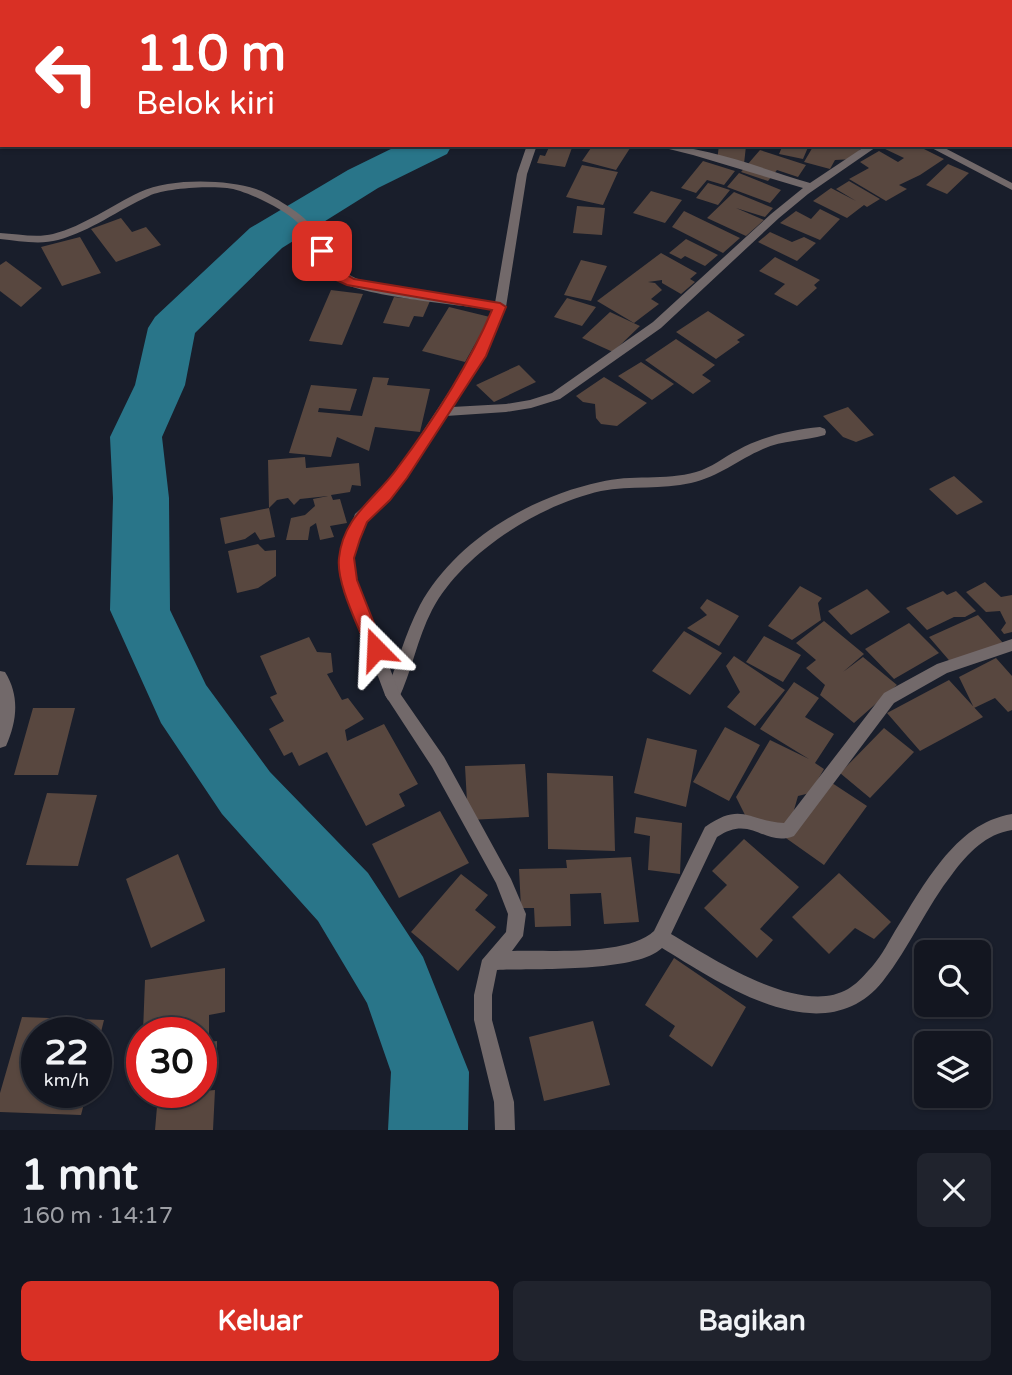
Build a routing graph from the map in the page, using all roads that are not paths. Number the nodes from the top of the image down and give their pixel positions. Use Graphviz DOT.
graph roads {
  1 [pos="531,147"];
  2 [pos="669,147"];
  3 [pos="871,147"];
  4 [pos="935,147"];
  5 [pos="811,187"];
  6 [pos="1012,187"];
  7 [pos="0,236"];
  8 [pos="500,307"];
  9 [pos="442,412"];
  10 [pos="820,432"];
  11 [pos="1012,645"];
  12 [pos="0,677"];
  13 [pos="393,695"];
  14 [pos="0,741"];
  15 [pos="1012,822"];
  16 [pos="660,937"];
  17 [pos="491,961"];
  18 [pos="505,1130"];
  1 -- 8 [label="street"];
  2 -- 5 [label="street"];
  3 -- 5 [label="street"];
  4 -- 6 [label="street"];
  5 -- 9 [label="street"];
  7 -- 8 [label="street"];
  8 -- 9 [label="street"];
  9 -- 13 [label="street"];
  10 -- 13 [label="street"];
  11 -- 16 [label="street"];
  12 -- 14 [label="street"];
  13 -- 17 [label="street"];
  15 -- 16 [label="street"];
  16 -- 17 [label="street"];
  17 -- 18 [label="street"];
}
